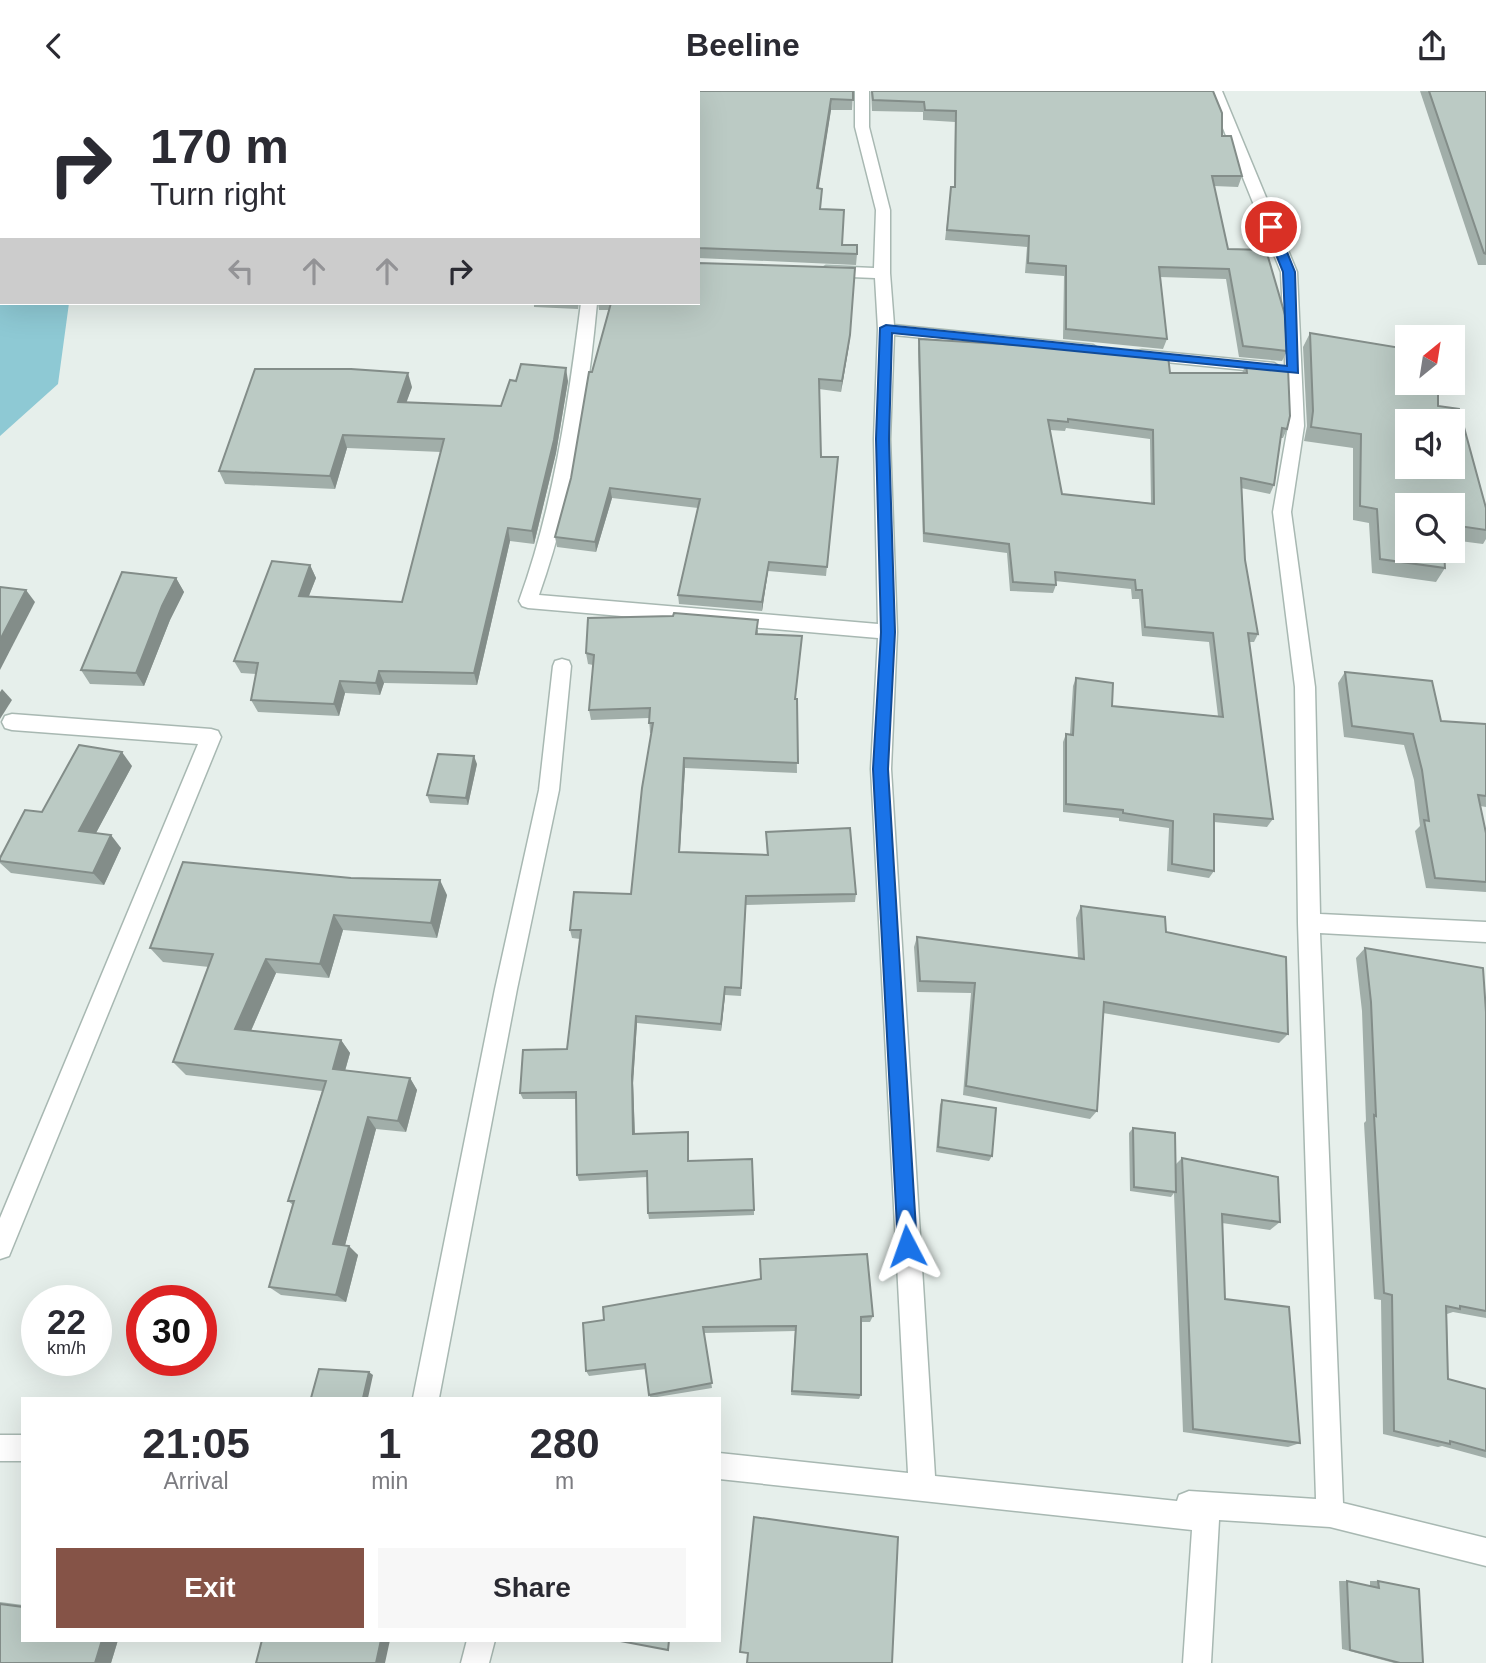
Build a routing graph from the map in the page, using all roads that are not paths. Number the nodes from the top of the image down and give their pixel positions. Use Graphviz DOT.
graph roads {
  1 [pos="862,91"];
  2 [pos="1215,91"];
  3 [pos="816,270"];
  4 [pos="882,272"];
  5 [pos="589,305"];
  6 [pos="886,328"];
  7 [pos="1293,370"];
  8 [pos="888,632"];
  9 [pos="562,666"];
  10 [pos="12,722"];
  11 [pos="1309,923"];
  12 [pos="1486,932"];
  13 [pos="0,1247"];
  14 [pos="426,1397"];
  15 [pos="0,1448"];
  16 [pos="21,1448"];
  17 [pos="721,1466"];
  18 [pos="922,1489"];
  19 [pos="1329,1513"];
  20 [pos="1486,1552"];
  21 [pos="480,1642"];
  22 [pos="475,1663"];
  23 [pos="1197,1663"];
  1 -- 4 [label="street"];
  2 -- 7 [label="street"];
  3 -- 4 [label="street"];
  4 -- 6 [label="street"];
  5 -- 8 [label="street"];
  6 -- 7 [label="street"];
  6 -- 8 [label="street"];
  7 -- 11 [label="street"];
  8 -- 18 [label="street"];
  9 -- 14 [label="street"];
  10 -- 13 [label="street"];
  11 -- 12 [label="street"];
  11 -- 19 [label="street"];
  15 -- 16 [label="street"];
  17 -- 18 [label="street"];
  18 -- 19 [label="street"];
  18 -- 23 [label="street"];
  19 -- 20 [label="street"];
  21 -- 22 [label="street"];
}
